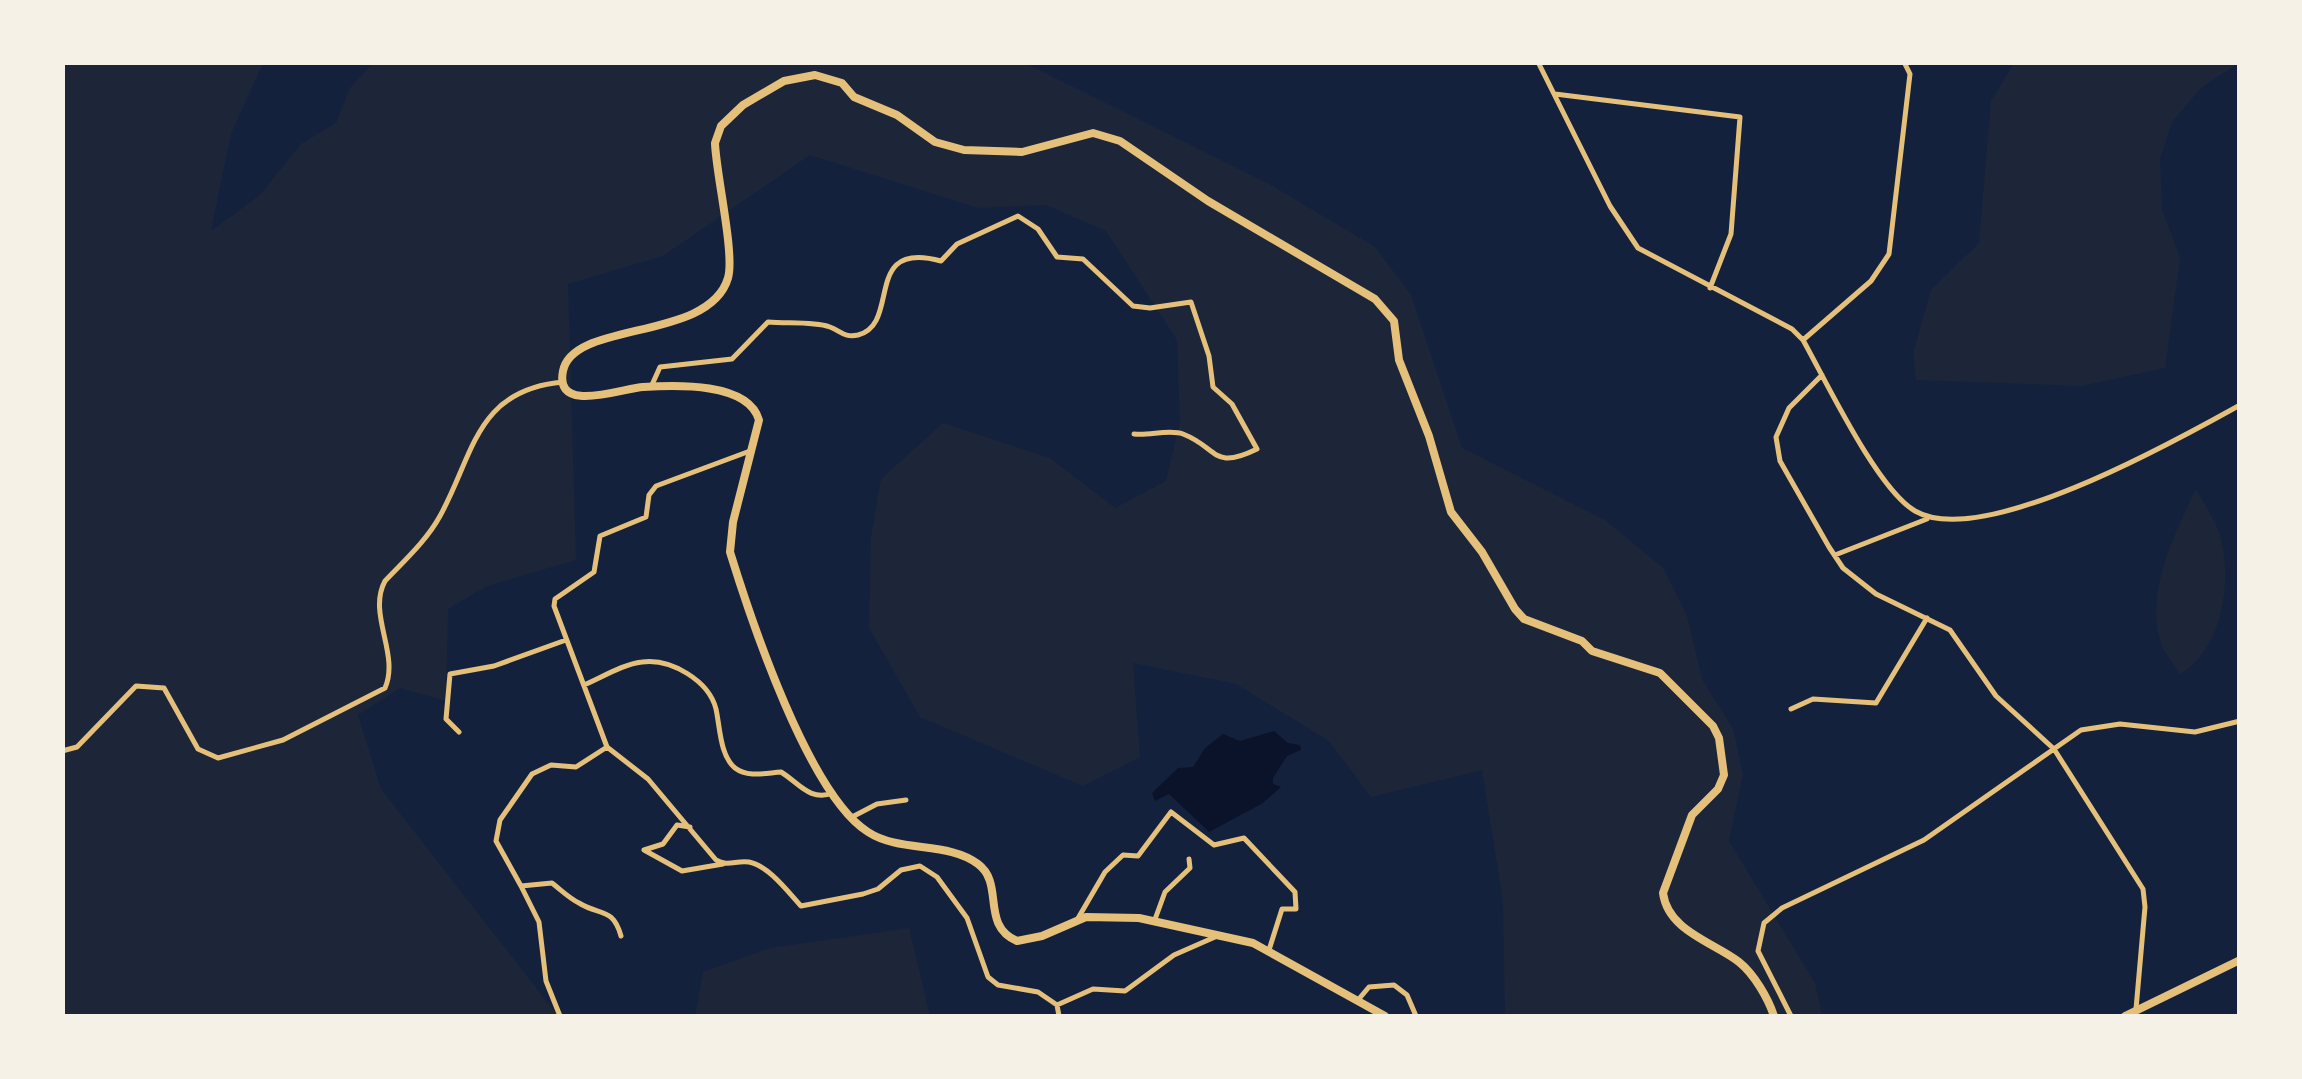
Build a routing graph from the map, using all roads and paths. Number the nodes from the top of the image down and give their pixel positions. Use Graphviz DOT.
graph roads {
  1 [pos="1538,62"];
  2 [pos="1904,62"];
  3 [pos="1555,94"];
  4 [pos="1710,289"];
  5 [pos="1804,340"];
  6 [pos="1822,375"];
  7 [pos="562,382"];
  8 [pos="651,387"];
  9 [pos="2240,405"];
  10 [pos="1134,434"];
  11 [pos="752,450"];
  12 [pos="1930,518"];
  13 [pos="1834,555"];
  14 [pos="1928,618"];
  15 [pos="566,640"];
  16 [pos="584,686"];
  17 [pos="1791,709"];
  18 [pos="2240,722"];
  19 [pos="459,732"];
  20 [pos="608,747"];
  21 [pos="2054,749"];
  22 [pos="62,751"];
  23 [pos="833,793"];
  24 [pos="906,800"];
  25 [pos="849,818"];
  26 [pos="690,827"];
  27 [pos="1188,859"];
  28 [pos="723,864"];
  29 [pos="521,886"];
  30 [pos="1076,920"];
  31 [pos="1154,922"];
  32 [pos="621,936"];
  33 [pos="1218,936"];
  34 [pos="1270,950"];
  35 [pos="2240,960"];
  36 [pos="1358,1000"];
  37 [pos="1057,1005"];
  38 [pos="2135,1012"];
  39 [pos="560,1016"];
  40 [pos="1059,1016"];
  41 [pos="1385,1016"];
  42 [pos="1416,1016"];
  43 [pos="1774,1016"];
  44 [pos="1790,1016"];
  45 [pos="2125,1016"];
  1 -- 3 [label="street"];
  2 -- 5 [label="street"];
  3 -- 4 [label="street"];
  3 -- 4 [label="street"];
  4 -- 5 [label="street"];
  5 -- 6 [label="street"];
  6 -- 12 [label="street"];
  6 -- 13 [label="street"];
  7 -- 8 [label="main road"];
  7 -- 22 [label="street"];
  7 -- 43 [label="main road"];
  8 -- 10 [label="street"];
  8 -- 11 [label="main road"];
  9 -- 12 [label="street"];
  11 -- 15 [label="street"];
  11 -- 23 [label="main road"];
  12 -- 13 [label="street"];
  13 -- 14 [label="street"];
  14 -- 17 [label="street"];
  14 -- 21 [label="street"];
  15 -- 16 [label="street"];
  15 -- 19 [label="street"];
  16 -- 20 [label="street"];
  16 -- 23 [label="street"];
  18 -- 21 [label="street"];
  20 -- 26 [label="street"];
  20 -- 29 [label="street"];
  21 -- 38 [label="street"];
  21 -- 44 [label="street"];
  23 -- 25 [label="main road"];
  24 -- 25 [label="street"];
  25 -- 30 [label="main road"];
  26 -- 28 [label="street"];
  26 -- 28 [label="street"];
  27 -- 31 [label="street"];
  28 -- 37 [label="street"];
  29 -- 32 [label="street"];
  29 -- 39 [label="street"];
  30 -- 31 [label="main road"];
  30 -- 34 [label="street"];
  31 -- 33 [label="main road"];
  33 -- 34 [label="main road"];
  33 -- 37 [label="street"];
  34 -- 36 [label="main road"];
  35 -- 38 [label="main road"];
  36 -- 41 [label="main road"];
  36 -- 42 [label="street"];
  37 -- 40 [label="street"];
  38 -- 45 [label="main road"];
}
